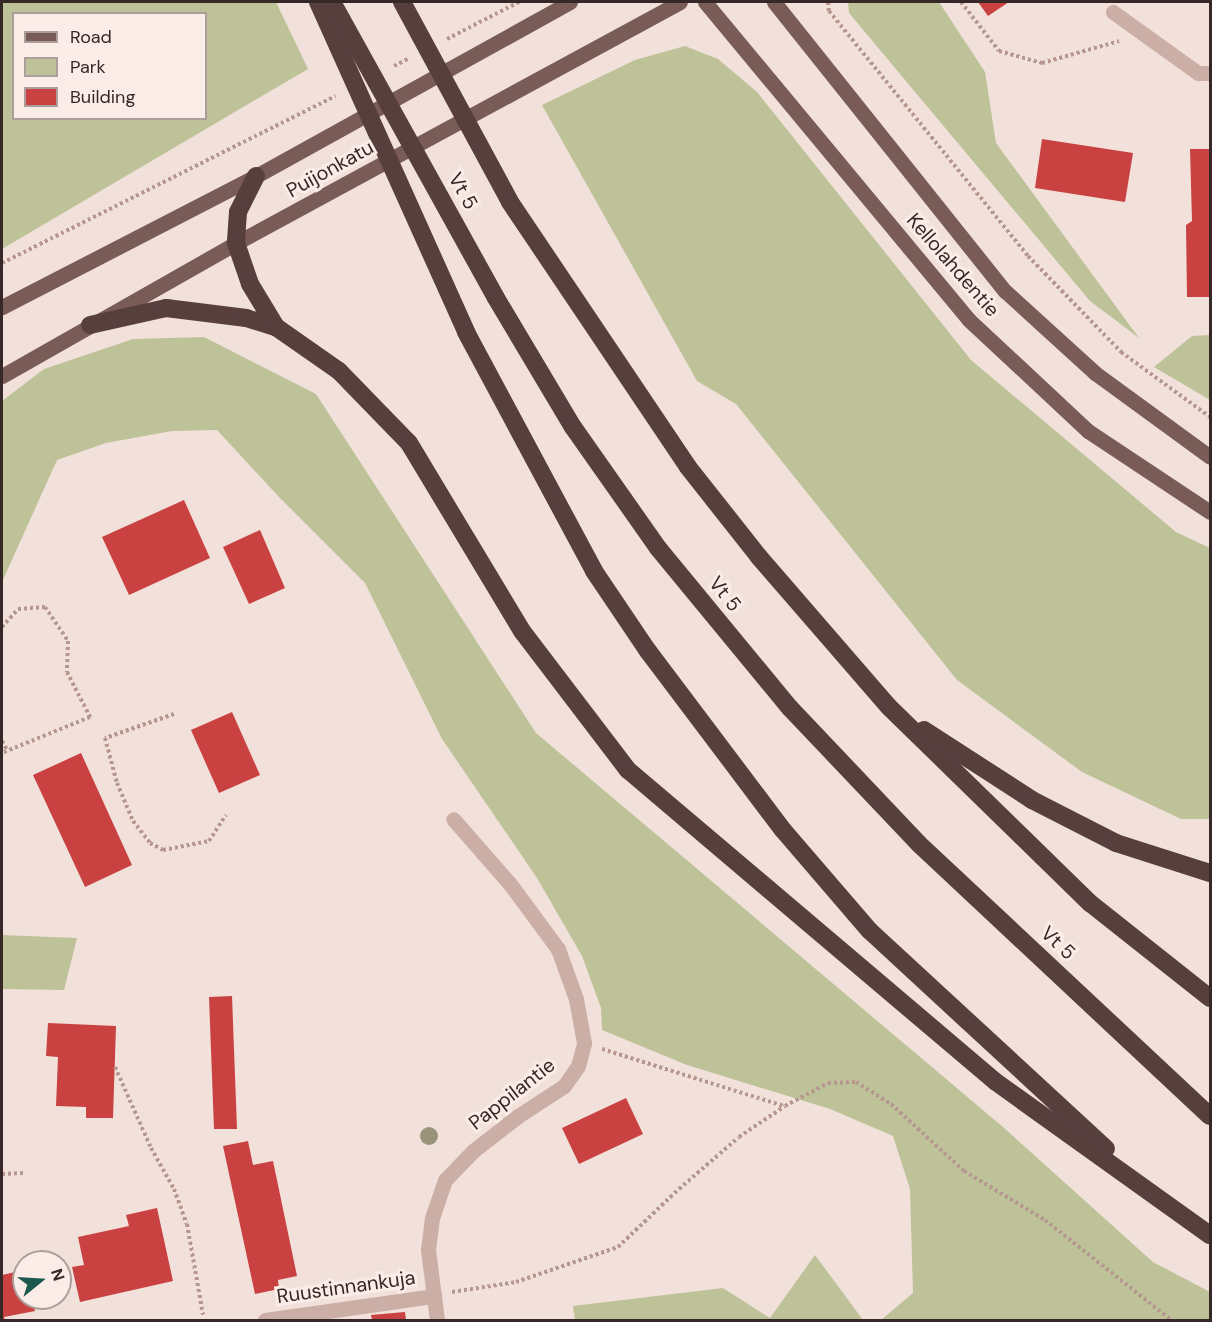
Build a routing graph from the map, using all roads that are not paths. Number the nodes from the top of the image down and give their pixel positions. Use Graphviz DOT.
graph roads {
  1 [pos="318,2"];
  2 [pos="332,2"];
  3 [pos="402,2"];
  4 [pos="570,2"];
  5 [pos="680,2"];
  6 [pos="705,2"];
  7 [pos="774,2"];
  8 [pos="1113,12"];
  9 [pos="1210,73"];
  10 [pos="256,176"];
  11 [pos="236,243"];
  12 [pos="2,307"];
  13 [pos="90,325"];
  14 [pos="276,327"];
  15 [pos="2,376"];
  16 [pos="1210,457"];
  17 [pos="1210,512"];
  18 [pos="889,707"];
  19 [pos="453,819"];
  20 [pos="1210,873"];
  21 [pos="1210,998"];
  22 [pos="1210,1116"];
  23 [pos="1162,1201"];
  24 [pos="1210,1235"];
  25 [pos="434,1296"];
  26 [pos="265,1320"];
  27 [pos="437,1320"];
  1 -- 23 [label="highway"];
  2 -- 22 [label="highway, Vt 5"];
  3 -- 18 [label="highway, Vt 5"];
  4 -- 10 [label="main road, Puijonkatu"];
  5 -- 11 [label="main road, Puijonkatu"];
  6 -- 17 [label="main road, Kellolahdentie"];
  7 -- 16 [label="main road, Kellolahdentie"];
  8 -- 9 [label="street"];
  10 -- 11 [label="highway"];
  10 -- 12 [label="main road, Puijonkatu"];
  11 -- 13 [label="main road, Puijonkatu"];
  11 -- 14 [label="highway"];
  13 -- 14 [label="highway"];
  13 -- 15 [label="main road, Puijonkatu"];
  14 -- 23 [label="highway"];
  18 -- 20 [label="highway"];
  18 -- 21 [label="highway, Vt 5"];
  19 -- 25 [label="street, Pappilantie"];
  23 -- 24 [label="highway"];
  25 -- 26 [label="street, Ruustinnankuja"];
  25 -- 27 [label="street, Pappilantie"];
}
